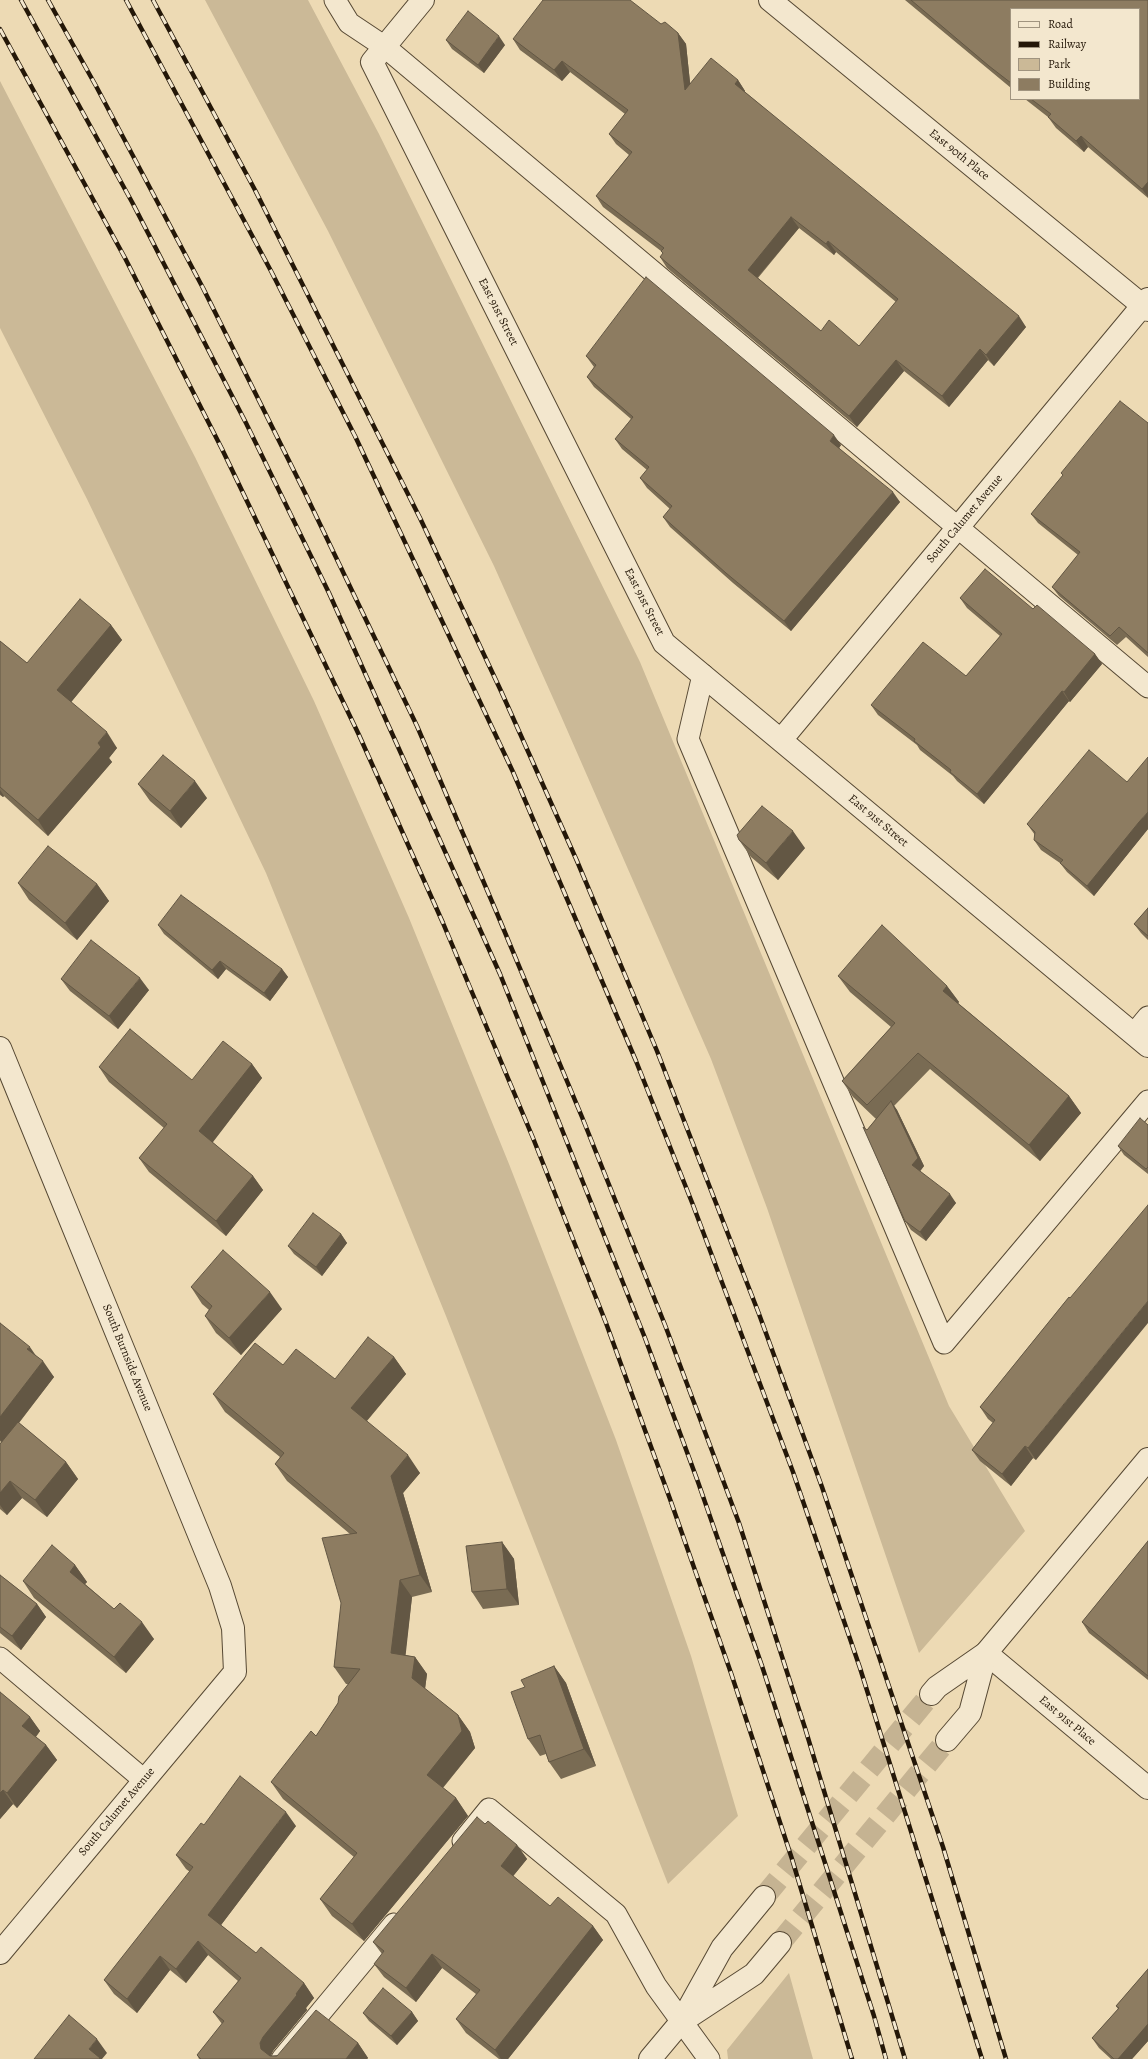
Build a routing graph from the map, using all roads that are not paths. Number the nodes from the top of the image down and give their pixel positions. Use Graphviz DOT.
graph roads {
  1 [pos="335,0"];
  2 [pos="423,0"];
  3 [pos="770,0"];
  4 [pos="378,54"];
  5 [pos="1146,305"];
  6 [pos="959,527"];
  7 [pos="703,675"];
  8 [pos="1148,687"];
  9 [pos="781,740"];
  10 [pos="1148,1017"];
  11 [pos="1141,1040"];
  12 [pos="0,1048"];
  13 [pos="5,1078"];
  14 [pos="1148,1101"];
  15 [pos="1148,1459"];
  16 [pos="986,1653"];
  17 [pos="0,1658"];
  18 [pos="235,1672"];
  19 [pos="931,1694"];
  20 [pos="947,1740"];
  21 [pos="144,1780"];
  22 [pos="1148,1788"];
  23 [pos="449,1858"];
  24 [pos="764,1897"];
  25 [pos="408,1907"];
  26 [pos="780,1943"];
  27 [pos="0,1953"];
  28 [pos="681,2022"];
  29 [pos="282,2059"];
  30 [pos="650,2059"];
  31 [pos="709,2059"];
  1 -- 4 [label="lane"];
  2 -- 4 [label="street"];
  3 -- 5 [label="street, East 90th Place"];
  4 -- 6 [label="lane"];
  4 -- 7 [label="street, East 91st Street"];
  5 -- 6 [label="street, South Calumet Avenue"];
  6 -- 8 [label="lane"];
  6 -- 9 [label="street, South Calumet Avenue"];
  7 -- 9 [label="street, East 91st Street"];
  7 -- 14 [label="lane"];
  9 -- 11 [label="street, East 91st Street"];
  10 -- 11 [label="lane"];
  12 -- 13 [label="street, South Burnside Avenue"];
  13 -- 18 [label="street, South Burnside Avenue"];
  15 -- 16 [label="street"];
  16 -- 19 [label="street"];
  16 -- 20 [label="street"];
  16 -- 22 [label="street, East 91st Place"];
  17 -- 21 [label="lane"];
  18 -- 21 [label="street, South Calumet Avenue"];
  21 -- 27 [label="street, South Calumet Avenue"];
  23 -- 28 [label="lane"];
  24 -- 28 [label="street"];
  25 -- 29 [label="lane"];
  26 -- 28 [label="street"];
  28 -- 30 [label="street"];
  28 -- 31 [label="lane"];
}
